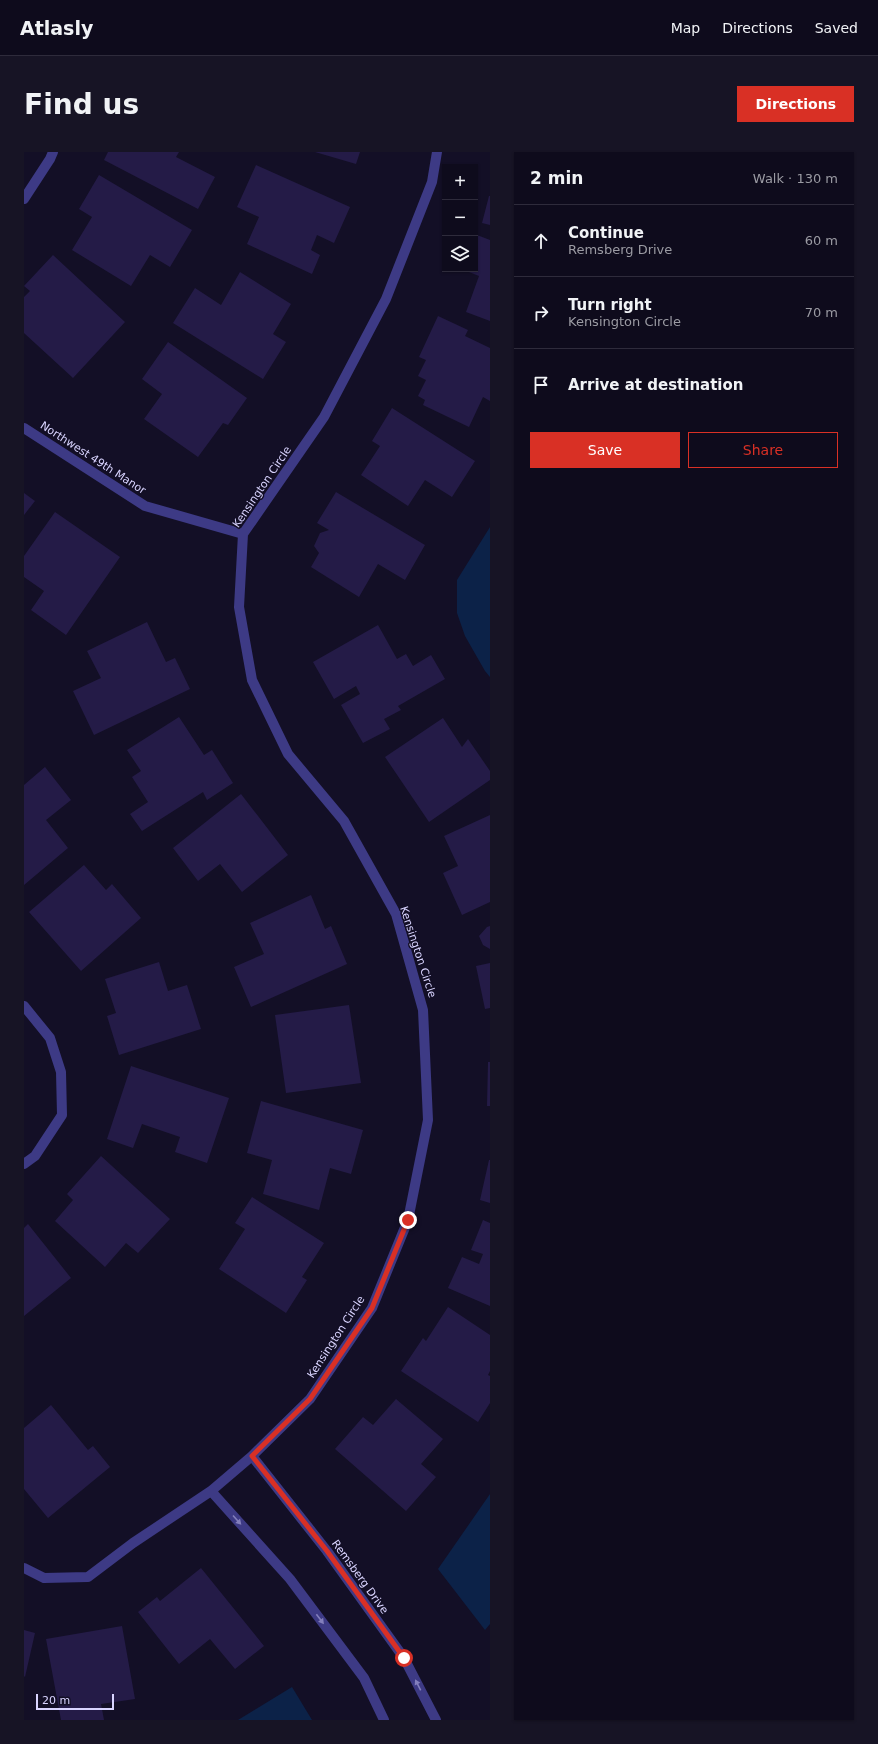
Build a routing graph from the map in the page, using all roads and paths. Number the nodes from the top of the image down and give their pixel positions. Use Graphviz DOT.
graph roads {
  1 [pos="53,152"];
  2 [pos="437,152"];
  3 [pos="24,199"];
  4 [pos="24,428"];
  5 [pos="243,534"];
  6 [pos="24,1006"];
  7 [pos="24,1164"];
  8 [pos="252,1456"];
  9 [pos="211,1490"];
  10 [pos="24,1568"];
  11 [pos="384,1720"];
  12 [pos="436,1720"];
  1 -- 3 [label="street"];
  2 -- 5 [label="street, Kensington Circle"];
  4 -- 5 [label="street, Northwest 49th Manor"];
  5 -- 8 [label="street, Kensington Circle"];
  6 -- 7 [label="street"];
  8 -- 9 [label="street, Kensington Circle"];
  12 -- 8 [label="street, Remsberg Drive, one-way"];
  9 -- 10 [label="street, Kensington Circle"];
  9 -- 11 [label="street, one-way"];
}
